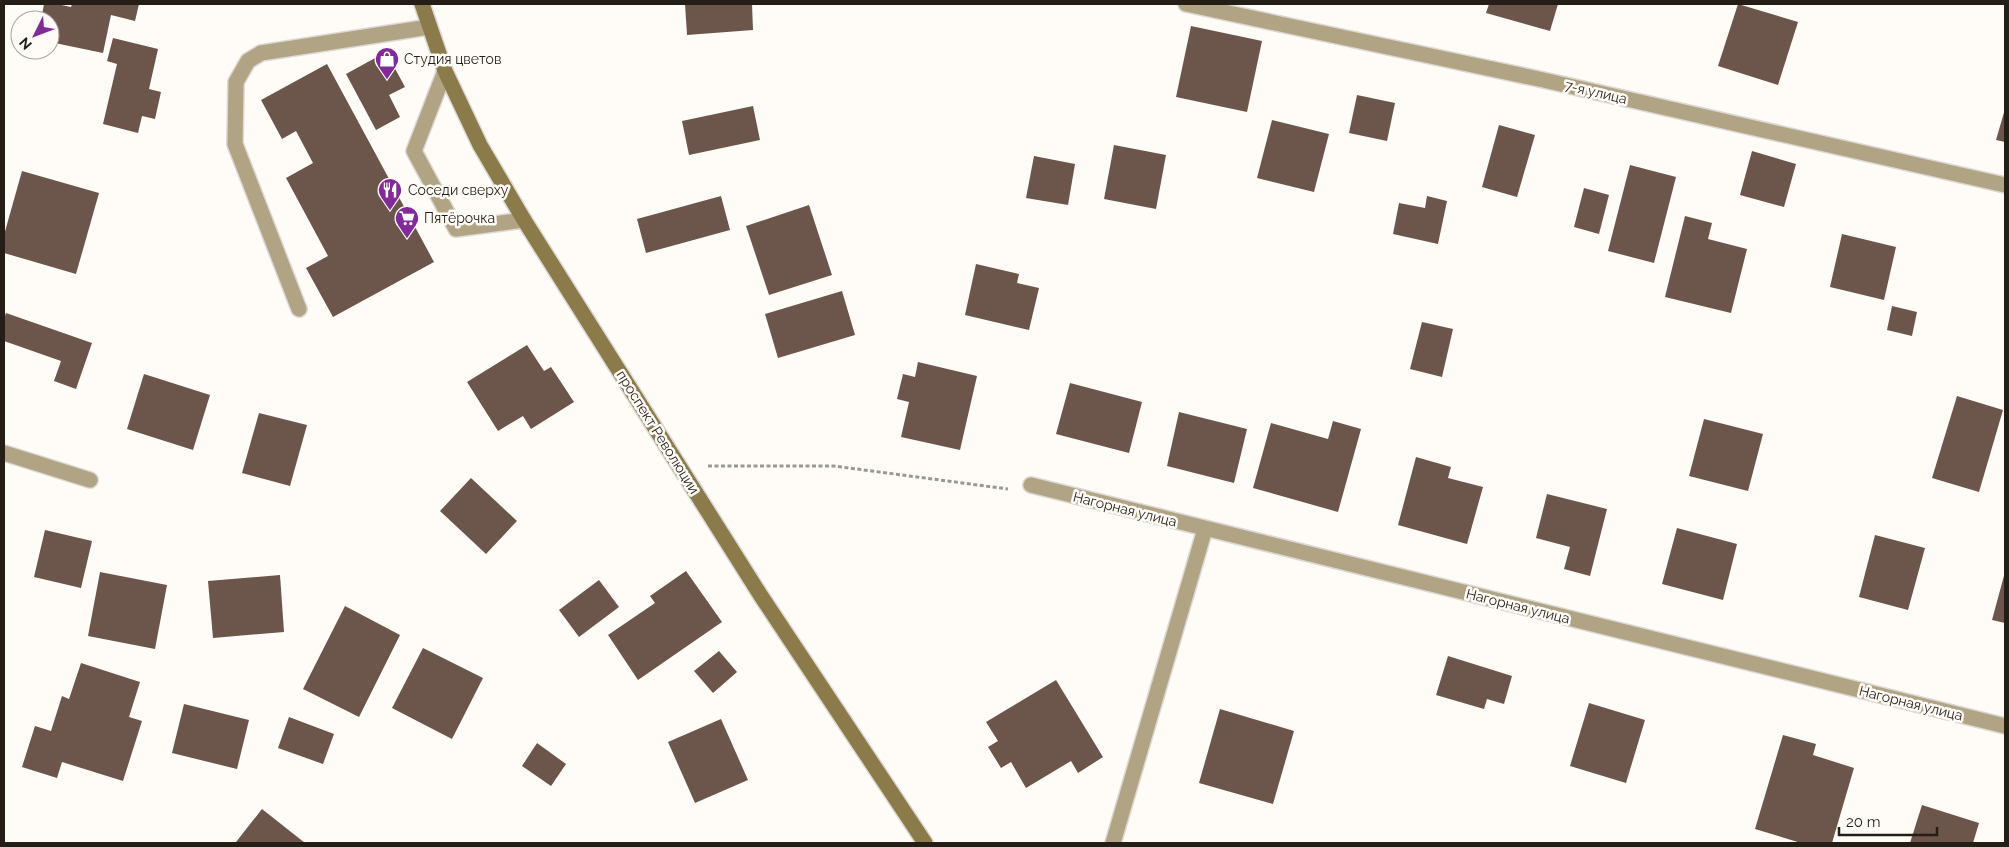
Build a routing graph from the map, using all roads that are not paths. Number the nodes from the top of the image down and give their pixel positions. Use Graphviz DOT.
graph roads {
  1 [pos="422,4"];
  2 [pos="1186,4"];
  3 [pos="429,27"];
  4 [pos="445,71"];
  5 [pos="2005,185"];
  6 [pos="524,220"];
  7 [pos="299,308"];
  8 [pos="4,453"];
  9 [pos="90,480"];
  10 [pos="1031,485"];
  11 [pos="1205,529"];
  12 [pos="2005,726"];
  13 [pos="925,843"];
  14 [pos="1113,843"];
  1 -- 3 [label="street, проспект Революции"];
  2 -- 5 [label="street, 7-я улица"];
  3 -- 4 [label="street, проспект Революции"];
  3 -- 7 [label="street"];
  4 -- 6 [label="street, проспект Революции"];
  4 -- 6 [label="street"];
  6 -- 13 [label="street, проспект Революции"];
  8 -- 9 [label="street"];
  10 -- 11 [label="street, Нагорная улица"];
  11 -- 12 [label="street, Нагорная улица"];
  11 -- 14 [label="street"];
}
